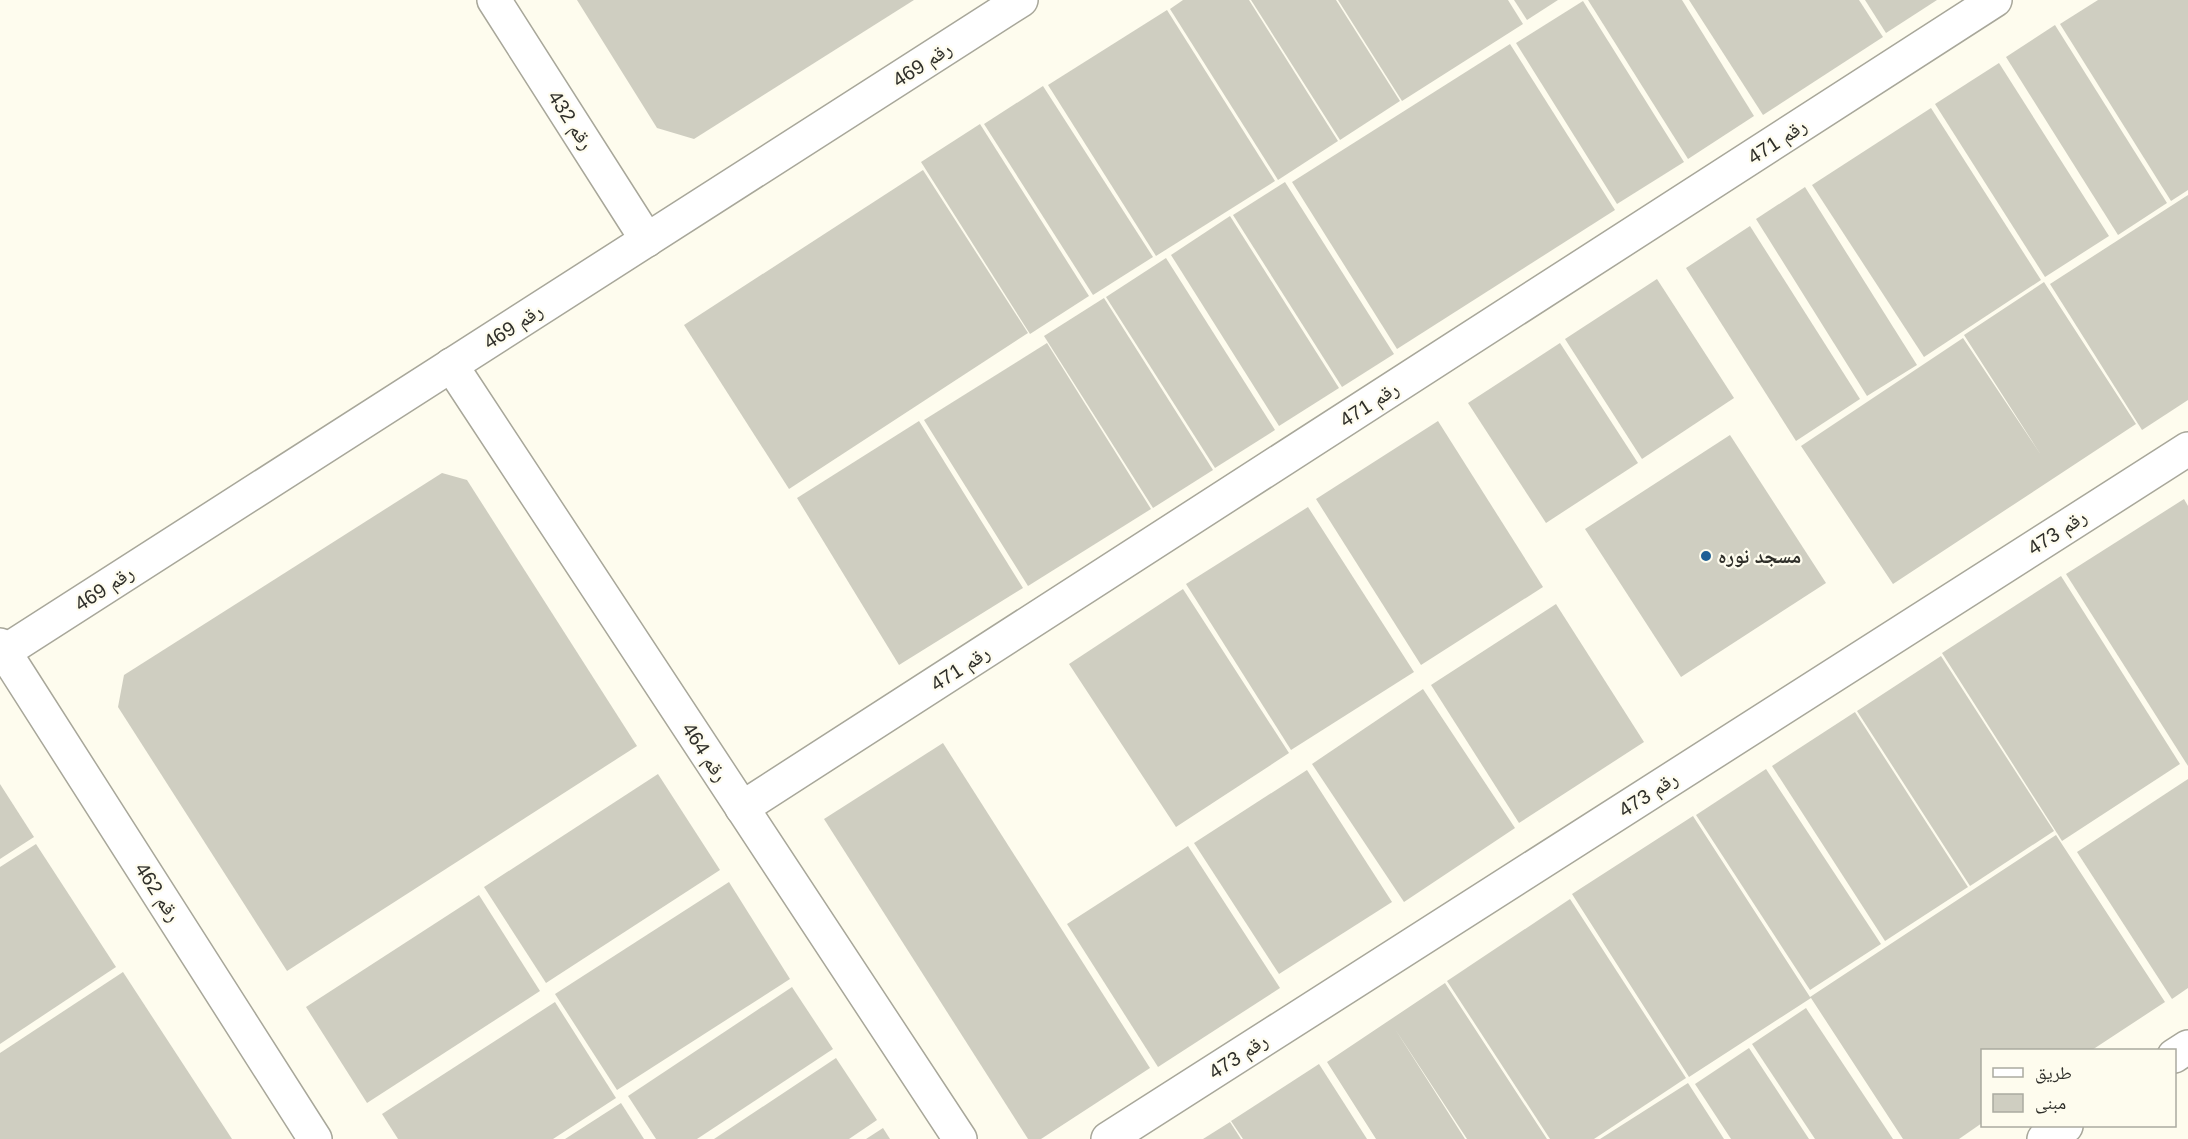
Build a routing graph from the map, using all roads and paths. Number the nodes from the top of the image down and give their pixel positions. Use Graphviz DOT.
graph roads {
  1 [pos="495,0"];
  2 [pos="1021,0"];
  3 [pos="1995,0"];
  4 [pos="647,240"];
  5 [pos="451,365"];
  6 [pos="2188,449"];
  7 [pos="2,648"];
  8 [pos="742,808"];
  9 [pos="2063,1127"];
  10 [pos="315,1139"];
  11 [pos="960,1139"];
  12 [pos="1108,1139"];
  13 [pos="2044,1139"];
  1 -- 4 [label="street, رقم 432"];
  2 -- 4 [label="street, رقم 469"];
  3 -- 8 [label="street, رقم 471"];
  4 -- 5 [label="street, رقم 469"];
  5 -- 7 [label="street, رقم 469"];
  5 -- 8 [label="street, رقم 464"];
  6 -- 12 [label="street, رقم 473"];
  7 -- 10 [label="street, رقم 462"];
  8 -- 11 [label="street, رقم 464"];
  9 -- 13 [label="street"];
}
